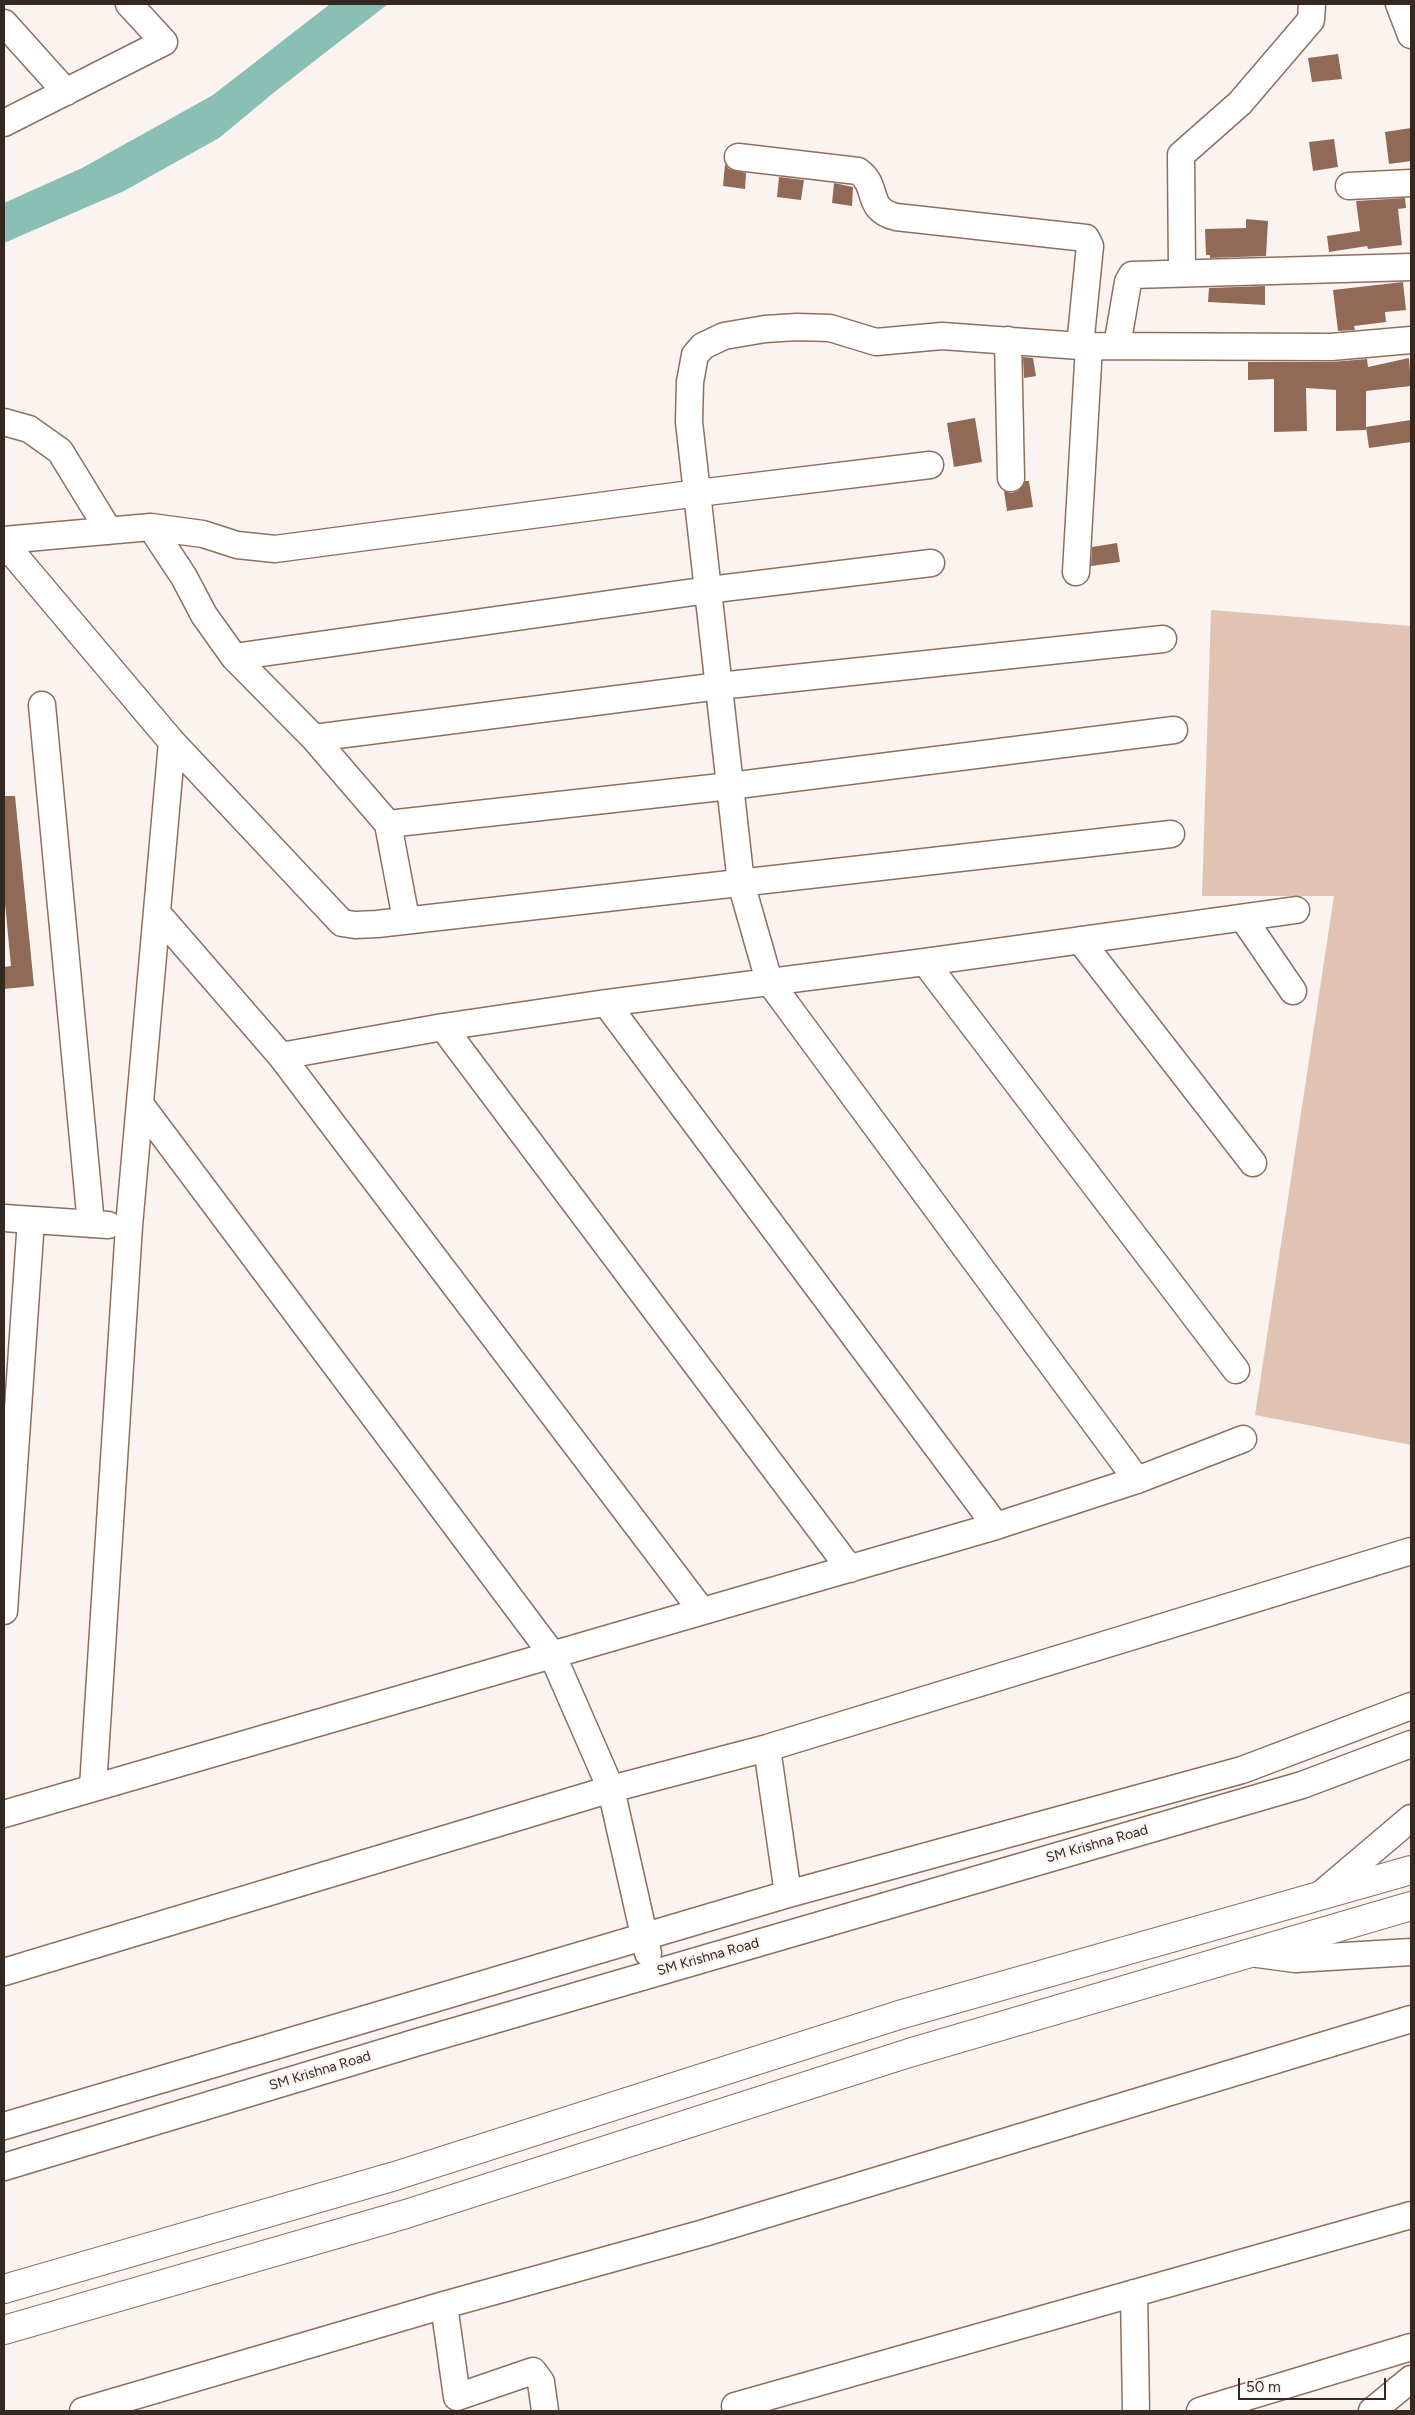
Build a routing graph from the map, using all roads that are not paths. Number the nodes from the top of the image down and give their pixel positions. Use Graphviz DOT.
graph roads {
  1 [pos="129,4"];
  2 [pos="1312,4"];
  3 [pos="1399,4"];
  4 [pos="4,23"];
  5 [pos="1411,35"];
  6 [pos="66,92"];
  7 [pos="4,124"];
  8 [pos="738,157"];
  9 [pos="1411,183"];
  10 [pos="1349,186"];
  11 [pos="1411,267"];
  12 [pos="1182,272"];
  13 [pos="1008,340"];
  14 [pos="1411,340"];
  15 [pos="1084,346"];
  16 [pos="1117,346"];
  17 [pos="4,422"];
  18 [pos="930,465"];
  19 [pos="1011,478"];
  20 [pos="698,493"];
  21 [pos="151,527"];
  22 [pos="109,531"];
  23 [pos="4,540"];
  24 [pos="4,547"];
  25 [pos="931,563"];
  26 [pos="1076,572"];
  27 [pos="708,590"];
  28 [pos="1163,640"];
  29 [pos="234,657"];
  30 [pos="719,686"];
  31 [pos="42,704"];
  32 [pos="1174,730"];
  33 [pos="314,738"];
  34 [pos="172,742"];
  35 [pos="730,786"];
  36 [pos="388,824"];
  37 [pos="1171,834"];
  38 [pos="741,883"];
  39 [pos="1296,910"];
  40 [pos="157,912"];
  41 [pos="1243,918"];
  42 [pos="406,919"];
  43 [pos="1080,940"];
  44 [pos="925,962"];
  45 [pos="769,981"];
  46 [pos="1294,991"];
  47 [pos="606,1003"];
  48 [pos="443,1027"];
  49 [pos="281,1056"];
  50 [pos="140,1104"];
  51 [pos="1253,1163"];
  52 [pos="4,1218"];
  53 [pos="31,1220"];
  54 [pos="91,1224"];
  55 [pos="129,1226"];
  56 [pos="1236,1370"];
  57 [pos="1243,1439"];
  58 [pos="1137,1480"];
  59 [pos="996,1526"];
  60 [pos="1411,1551"];
  61 [pos="850,1569"];
  62 [pos="4,1611"];
  63 [pos="702,1611"];
  64 [pos="552,1654"];
  65 [pos="1411,1706"];
  66 [pos="1411,1744"];
  67 [pos="767,1748"];
  68 [pos="92,1788"];
  69 [pos="611,1789"];
  70 [pos="4,1814"];
  71 [pos="1411,1818"];
  72 [pos="1411,1870"];
  73 [pos="788,1894"];
  74 [pos="1319,1896"];
  75 [pos="1411,1906"];
  76 [pos="644,1938"];
  77 [pos="1248,1952"];
  78 [pos="1411,1952"];
  79 [pos="4,1972"];
  80 [pos="652,1974"];
  81 [pos="1411,2019"];
  82 [pos="4,2126"];
  83 [pos="4,2167"];
  84 [pos="1411,2215"];
  85 [pos="4,2290"];
  86 [pos="1134,2293"];
  87 [pos="444,2305"];
  88 [pos="4,2330"];
  89 [pos="1411,2347"];
  90 [pos="1411,2379"];
  91 [pos="736,2406"];
  92 [pos="83,2411"];
  93 [pos="545,2411"];
  94 [pos="1136,2411"];
  95 [pos="1200,2411"];
  96 [pos="1372,2411"];
  1 -- 6 [label="street"];
  2 -- 12 [label="street"];
  3 -- 5 [label="street"];
  4 -- 6 [label="street"];
  6 -- 7 [label="street"];
  8 -- 15 [label="street"];
  9 -- 10 [label="street"];
  11 -- 12 [label="street"];
  12 -- 16 [label="street"];
  13 -- 15 [label="street"];
  13 -- 19 [label="street"];
  13 -- 20 [label="street"];
  14 -- 16 [label="street"];
  15 -- 16 [label="street"];
  15 -- 26 [label="street"];
  17 -- 22 [label="street"];
  18 -- 20 [label="street"];
  20 -- 21 [label="street"];
  20 -- 27 [label="street"];
  21 -- 22 [label="street"];
  21 -- 29 [label="street"];
  22 -- 23 [label="street"];
  24 -- 34 [label="street"];
  25 -- 27 [label="street"];
  27 -- 29 [label="street"];
  27 -- 30 [label="street"];
  28 -- 30 [label="street"];
  29 -- 33 [label="street"];
  30 -- 33 [label="street"];
  30 -- 35 [label="street"];
  31 -- 54 [label="street"];
  32 -- 35 [label="street"];
  33 -- 36 [label="street"];
  34 -- 40 [label="street"];
  34 -- 42 [label="street"];
  35 -- 36 [label="street"];
  35 -- 38 [label="street"];
  36 -- 42 [label="street"];
  37 -- 38 [label="street"];
  38 -- 42 [label="street"];
  38 -- 45 [label="street"];
  39 -- 41 [label="street"];
  40 -- 49 [label="street"];
  40 -- 50 [label="street"];
  41 -- 43 [label="street"];
  41 -- 46 [label="street"];
  43 -- 44 [label="street"];
  43 -- 51 [label="street"];
  44 -- 45 [label="street"];
  44 -- 56 [label="street"];
  45 -- 47 [label="street"];
  45 -- 58 [label="street"];
  47 -- 48 [label="street"];
  47 -- 59 [label="street"];
  48 -- 49 [label="street"];
  48 -- 61 [label="street"];
  49 -- 63 [label="street"];
  50 -- 55 [label="street"];
  50 -- 64 [label="street"];
  52 -- 53 [label="street"];
  53 -- 54 [label="street"];
  53 -- 62 [label="street"];
  54 -- 55 [label="street"];
  55 -- 68 [label="street"];
  57 -- 58 [label="street"];
  58 -- 59 [label="street"];
  59 -- 61 [label="street"];
  60 -- 67 [label="street"];
  61 -- 63 [label="street"];
  63 -- 64 [label="street"];
  64 -- 68 [label="street"];
  64 -- 69 [label="street"];
  65 -- 73 [label="street"];
  66 -- 80 [label="street, SM Krishna Road"];
  67 -- 69 [label="street"];
  67 -- 73 [label="street"];
  68 -- 70 [label="street"];
  69 -- 76 [label="street"];
  69 -- 79 [label="street"];
  71 -- 74 [label="street"];
  72 -- 74 [label="highway"];
  73 -- 76 [label="street"];
  74 -- 85 [label="highway"];
  75 -- 77 [label="highway"];
  76 -- 80 [label="street"];
  76 -- 82 [label="street"];
  77 -- 78 [label="street"];
  77 -- 88 [label="highway"];
  80 -- 83 [label="street, SM Krishna Road"];
  81 -- 87 [label="street"];
  84 -- 86 [label="street"];
  86 -- 91 [label="street"];
  86 -- 94 [label="street"];
  87 -- 92 [label="street"];
  87 -- 93 [label="street"];
  89 -- 95 [label="street"];
  90 -- 96 [label="street"];
}
